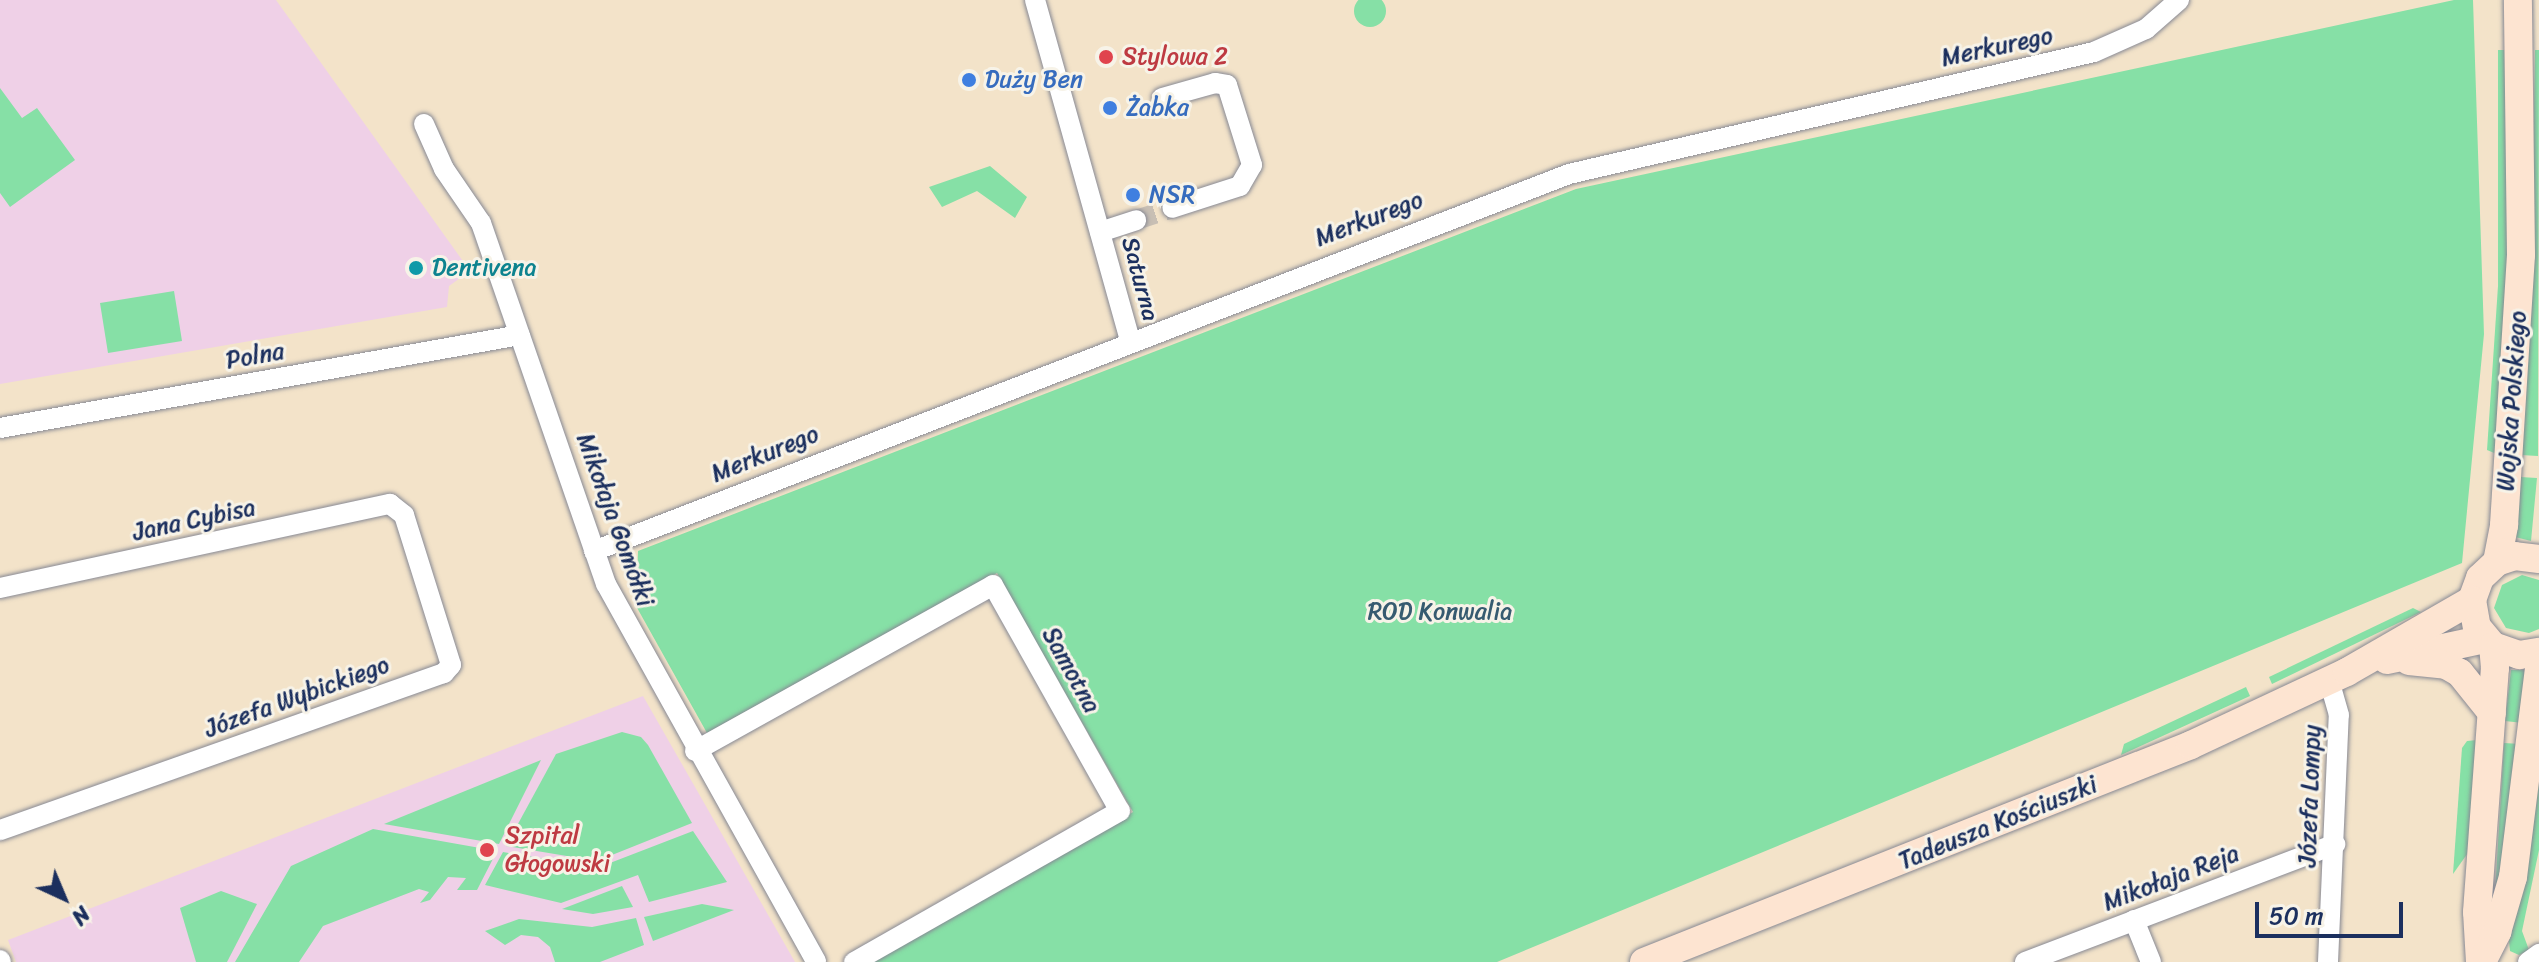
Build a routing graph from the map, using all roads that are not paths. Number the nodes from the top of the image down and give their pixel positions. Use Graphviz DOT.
graph roads {
  1 [pos="1035,0"];
  2 [pos="2179,0"];
  3 [pos="2518,0"];
  4 [pos="1162,98"];
  5 [pos="424,124"];
  6 [pos="1172,208"];
  7 [pos="1136,220"];
  8 [pos="1100,232"];
  9 [pos="520,335"];
  10 [pos="1130,340"];
  11 [pos="0,428"];
  12 [pos="399,508"];
  13 [pos="594,551"];
  14 [pos="2539,559"];
  15 [pos="2497,562"];
  16 [pos="0,588"];
  17 [pos="2472,600"];
  18 [pos="2489,642"];
  19 [pos="2539,652"];
  20 [pos="2384,661"];
  21 [pos="2539,668"];
  22 [pos="2338,676"];
  23 [pos="2492,713"];
  24 [pos="695,751"];
  25 [pos="0,830"];
  26 [pos="2335,844"];
  27 [pos="2134,920"];
  28 [pos="2539,954"];
  29 [pos="816,962"];
  30 [pos="854,962"];
  31 [pos="1644,962"];
  32 [pos="2025,962"];
  33 [pos="2151,962"];
  34 [pos="2328,962"];
  35 [pos="2481,962"];
  36 [pos="2528,962"];
  1 -- 8 [label="street, Saturna"];
  2 -- 10 [label="street, Merkurego"];
  3 -- 15 [label="street, Wojska Polskiego"];
  4 -- 6 [label="street"];
  5 -- 9 [label="street, Mikołaja Gomółki"];
  7 -- 8 [label="street"];
  8 -- 10 [label="street, Saturna"];
  9 -- 11 [label="street, Polna"];
  9 -- 13 [label="street, Mikołaja Gomółki"];
  10 -- 13 [label="street, Merkurego"];
  12 -- 16 [label="street, Jana Cybisa"];
  12 -- 25 [label="street, Józefa Wybickiego"];
  13 -- 24 [label="street, Mikołaja Gomółki"];
  14 -- 15 [label="street"];
  15 -- 17 [label="street"];
  17 -- 18 [label="street"];
  17 -- 22 [label="street, Tadeusza Kościuszki"];
  18 -- 19 [label="street"];
  18 -- 20 [label="street, Tadeusza Kościuszki"];
  18 -- 23 [label="street"];
  20 -- 22 [label="street, Tadeusza Kościuszki"];
  20 -- 23 [label="street"];
  21 -- 35 [label="street"];
  22 -- 26 [label="street, Józefa Lompy"];
  22 -- 31 [label="street, Tadeusza Kościuszki"];
  23 -- 35 [label="street"];
  24 -- 29 [label="street, Mikołaja Gomółki"];
  24 -- 30 [label="street, Samotna"];
  26 -- 27 [label="street, Mikołaja Reja"];
  26 -- 34 [label="street, Józefa Lompy"];
  27 -- 32 [label="street, Mikołaja Reja"];
  27 -- 33 [label="street"];
  28 -- 36 [label="street"];
}
